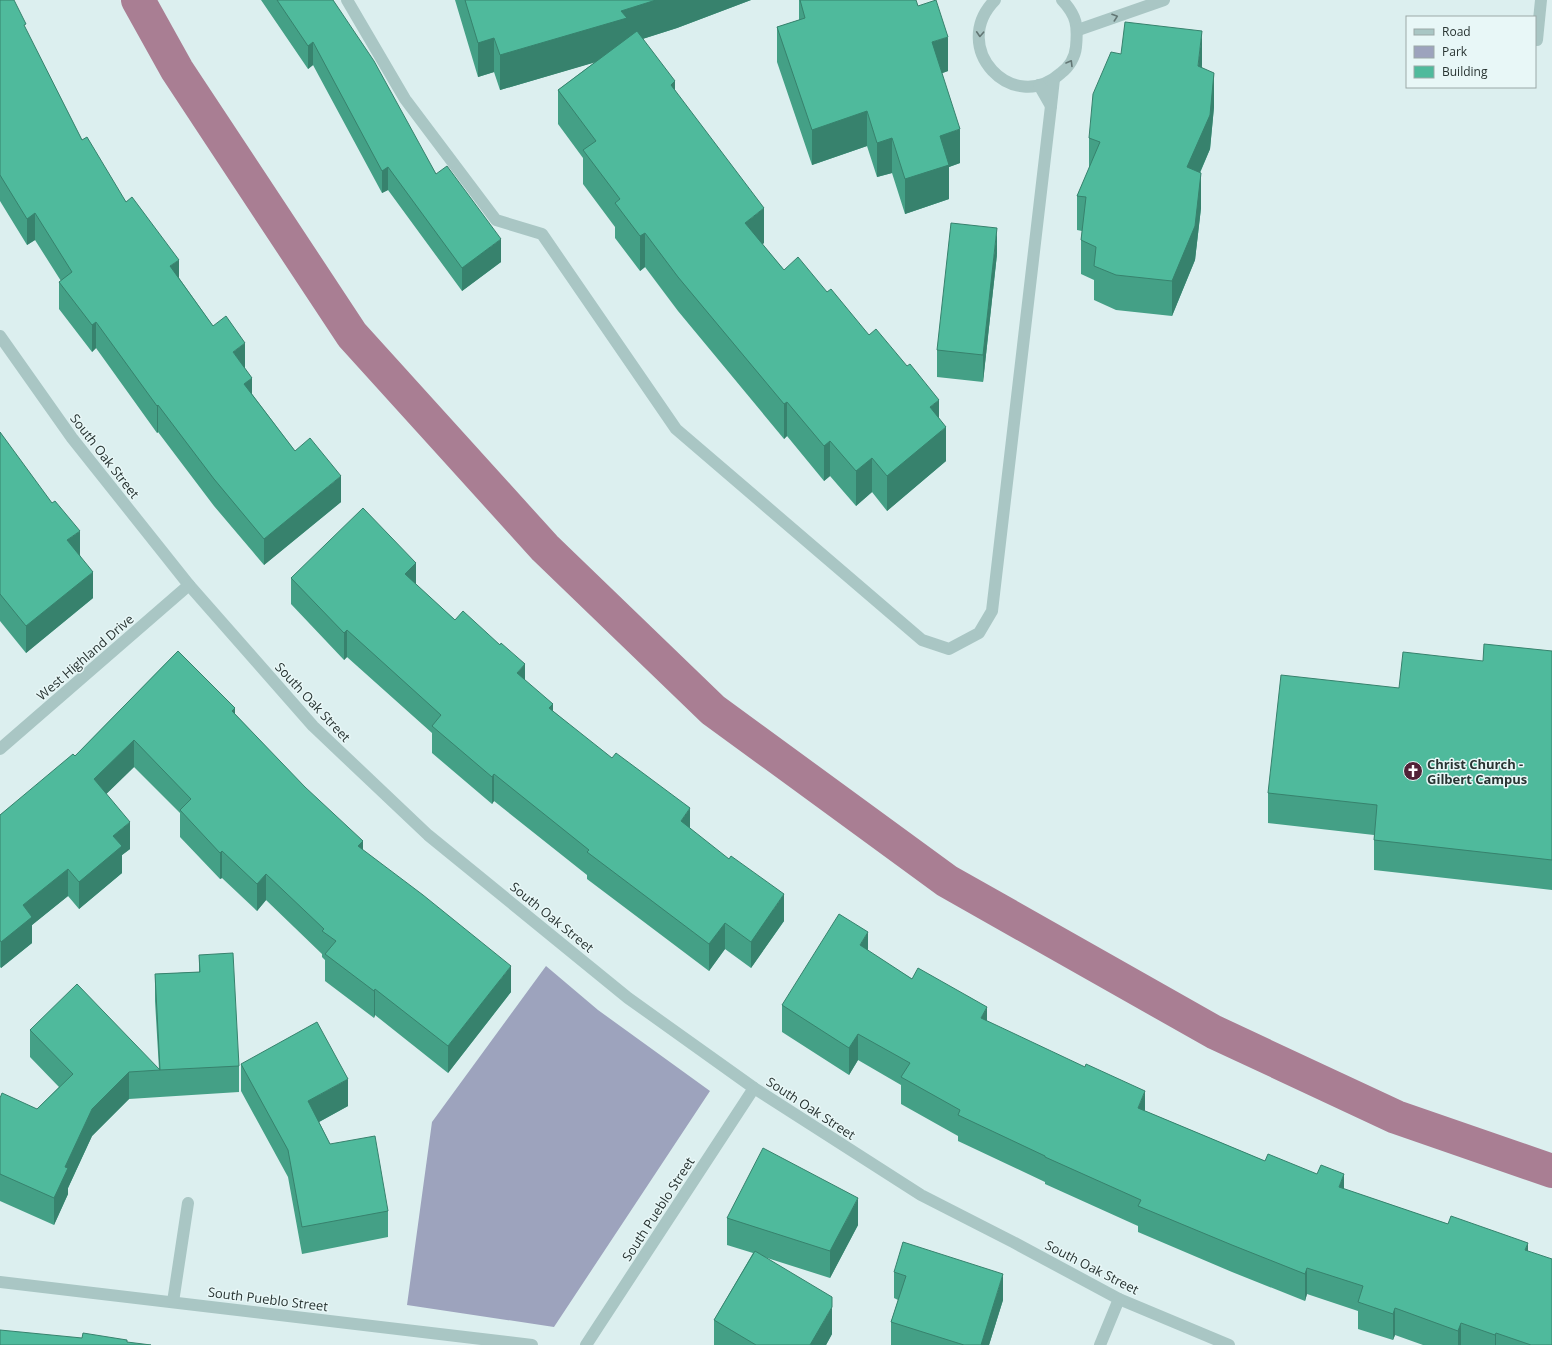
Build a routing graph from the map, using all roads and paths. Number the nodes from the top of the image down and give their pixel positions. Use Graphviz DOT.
graph roads {
  1 [pos="347,0"];
  2 [pos="995,0"];
  3 [pos="1062,0"];
  4 [pos="1164,0"];
  5 [pos="1541,0"];
  6 [pos="1078,30"];
  7 [pos="1537,40"];
  8 [pos="1054,80"];
  9 [pos="1039,85"];
  10 [pos="1051,106"];
  11 [pos="0,336"];
  12 [pos="189,586"];
  13 [pos="0,749"];
  14 [pos="754,1088"];
  15 [pos="188,1204"];
  16 [pos="0,1282"];
  17 [pos="1119,1299"];
  18 [pos="173,1302"];
  19 [pos="532,1345"];
  20 [pos="586,1345"];
  21 [pos="1100,1345"];
  22 [pos="1229,1345"];
  1 -- 10 [label="street"];
  2 -- 9 [label="street, one-way"];
  3 -- 6 [label="street"];
  6 -- 4 [label="street, one-way"];
  5 -- 7 [label="street"];
  8 -- 6 [label="street, one-way"];
  8 -- 9 [label="street"];
  8 -- 10 [label="street"];
  9 -- 10 [label="street"];
  11 -- 12 [label="street, South Oak Street"];
  12 -- 13 [label="street, West Highland Drive"];
  12 -- 14 [label="street, South Oak Street"];
  14 -- 17 [label="street, South Oak Street"];
  14 -- 20 [label="street, South Pueblo Street"];
  15 -- 18 [label="street"];
  16 -- 18 [label="street, South Pueblo Street"];
  17 -- 21 [label="street"];
  17 -- 22 [label="street, South Oak Street"];
  18 -- 19 [label="street, South Pueblo Street"];
}
